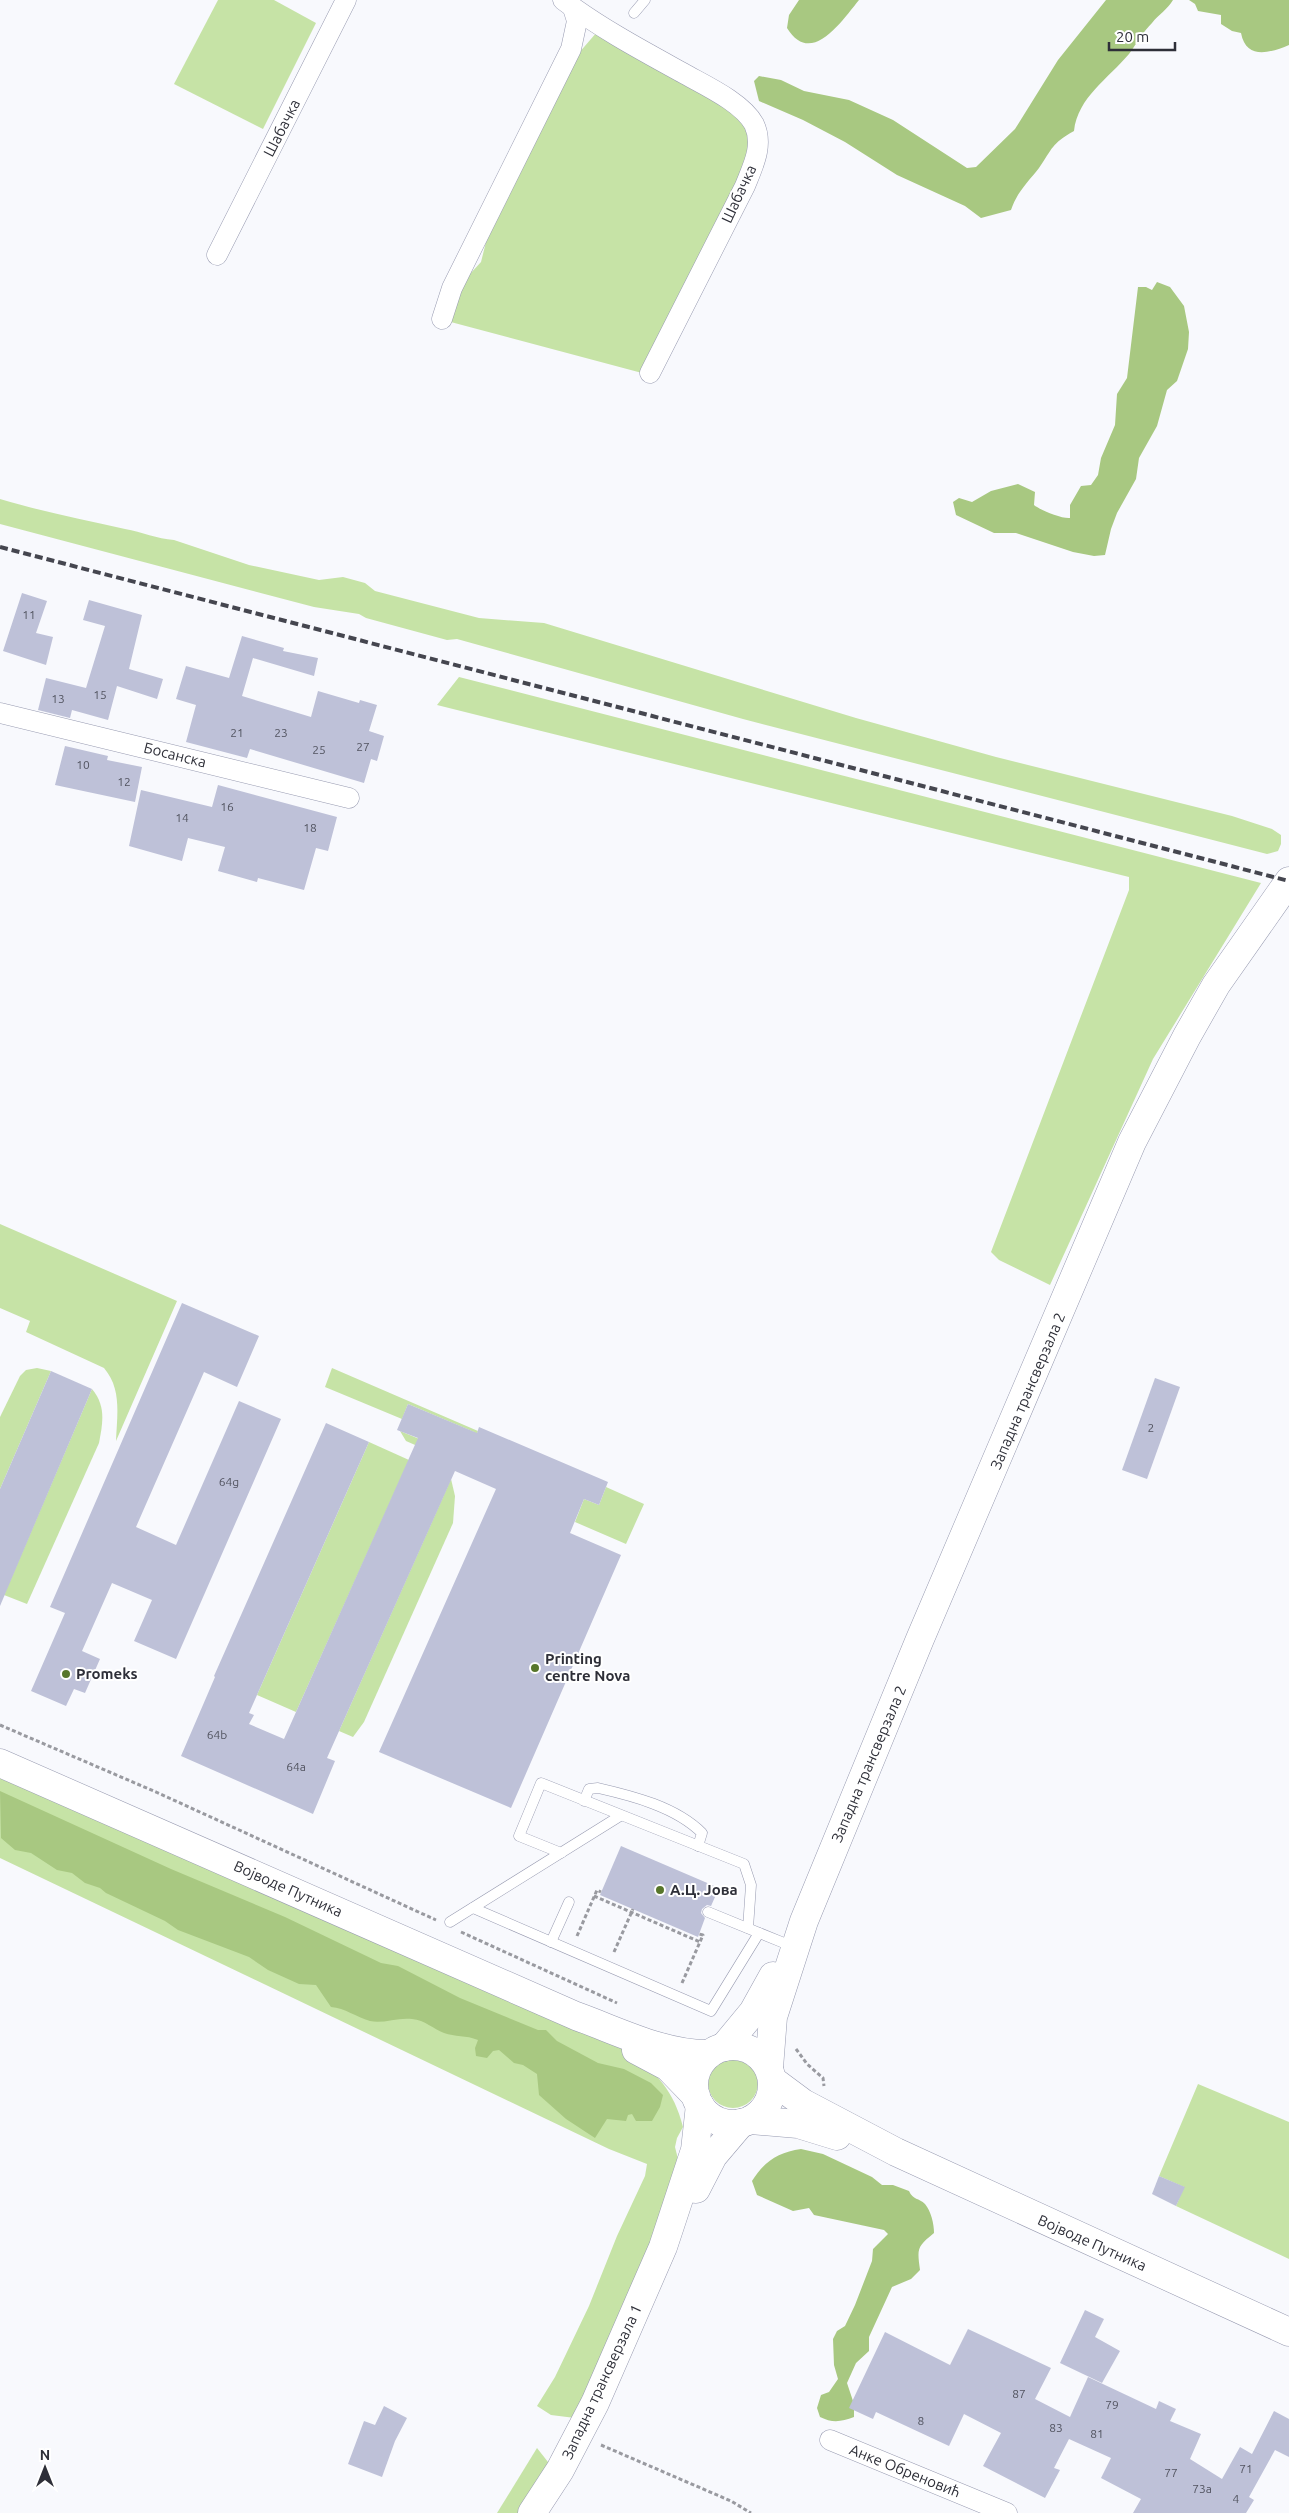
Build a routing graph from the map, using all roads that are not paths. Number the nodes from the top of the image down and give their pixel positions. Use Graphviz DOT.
graph roads {
  1 [pos="346,0"];
  2 [pos="645,0"];
  3 [pos="568,4"];
  4 [pos="634,13"];
  5 [pos="217,255"];
  6 [pos="442,318"];
  7 [pos="650,373"];
  8 [pos="0,713"];
  9 [pos="349,798"];
  10 [pos="1289,881"];
  11 [pos="0,1763"];
  12 [pos="584,1801"];
  13 [pos="620,1816"];
  14 [pos="698,1846"];
  15 [pos="561,1853"];
  16 [pos="569,1902"];
  17 [pos="474,1908"];
  18 [pos="708,1912"];
  19 [pos="804,1921"];
  20 [pos="450,1922"];
  21 [pos="748,1928"];
  22 [pos="759,1933"];
  23 [pos="551,1942"];
  24 [pos="784,1943"];
  25 [pos="576,2016"];
  26 [pos="717,2050"];
  27 [pos="771,2074"];
  28 [pos="698,2100"];
  29 [pos="746,2121"];
  30 [pos="896,2152"];
  31 [pos="663,2247"];
  32 [pos="1289,2332"];
  33 [pos="830,2440"];
  34 [pos="532,2513"];
  35 [pos="1007,2513"];
  1 -- 5 [label="street, Шабачка"];
  2 -- 4 [label="lane"];
  3 -- 6 [label="street, Шабачка"];
  3 -- 7 [label="street, Шабачка"];
  8 -- 9 [label="street, Босанска"];
  10 -- 19 [label="main road, Западна трансверзала 2"];
  11 -- 25 [label="main road, Војводе Путника"];
  12 -- 13 [label="lane"];
  12 -- 14 [label="lane"];
  12 -- 15 [label="lane"];
  13 -- 14 [label="lane"];
  13 -- 15 [label="lane"];
  14 -- 21 [label="lane"];
  15 -- 17 [label="lane"];
  16 -- 23 [label="lane"];
  17 -- 20 [label="lane"];
  17 -- 23 [label="lane"];
  18 -- 21 [label="lane"];
  19 -- 26 [label="main road, Западна трансверзала 2"];
  19 -- 27 [label="main road, Западна трансверзала 2"];
  21 -- 22 [label="lane"];
  22 -- 23 [label="lane"];
  22 -- 24 [label="lane"];
  25 -- 26 [label="main road, Војводе Путника"];
  25 -- 28 [label="main road, Војводе Путника"];
  26 -- 27 [label="main road"];
  26 -- 28 [label="main road"];
  27 -- 29 [label="main road"];
  27 -- 30 [label="main road, Војводе Путника"];
  28 -- 29 [label="main road"];
  28 -- 31 [label="main road, Западна трансверзала 1"];
  29 -- 30 [label="main road, Војводе Путника"];
  29 -- 31 [label="main road, Западна трансверзала 1"];
  30 -- 32 [label="main road, Војводе Путника"];
  31 -- 34 [label="main road, Западна трансверзала 1"];
  33 -- 35 [label="street, Анке Обреновић"];
}
